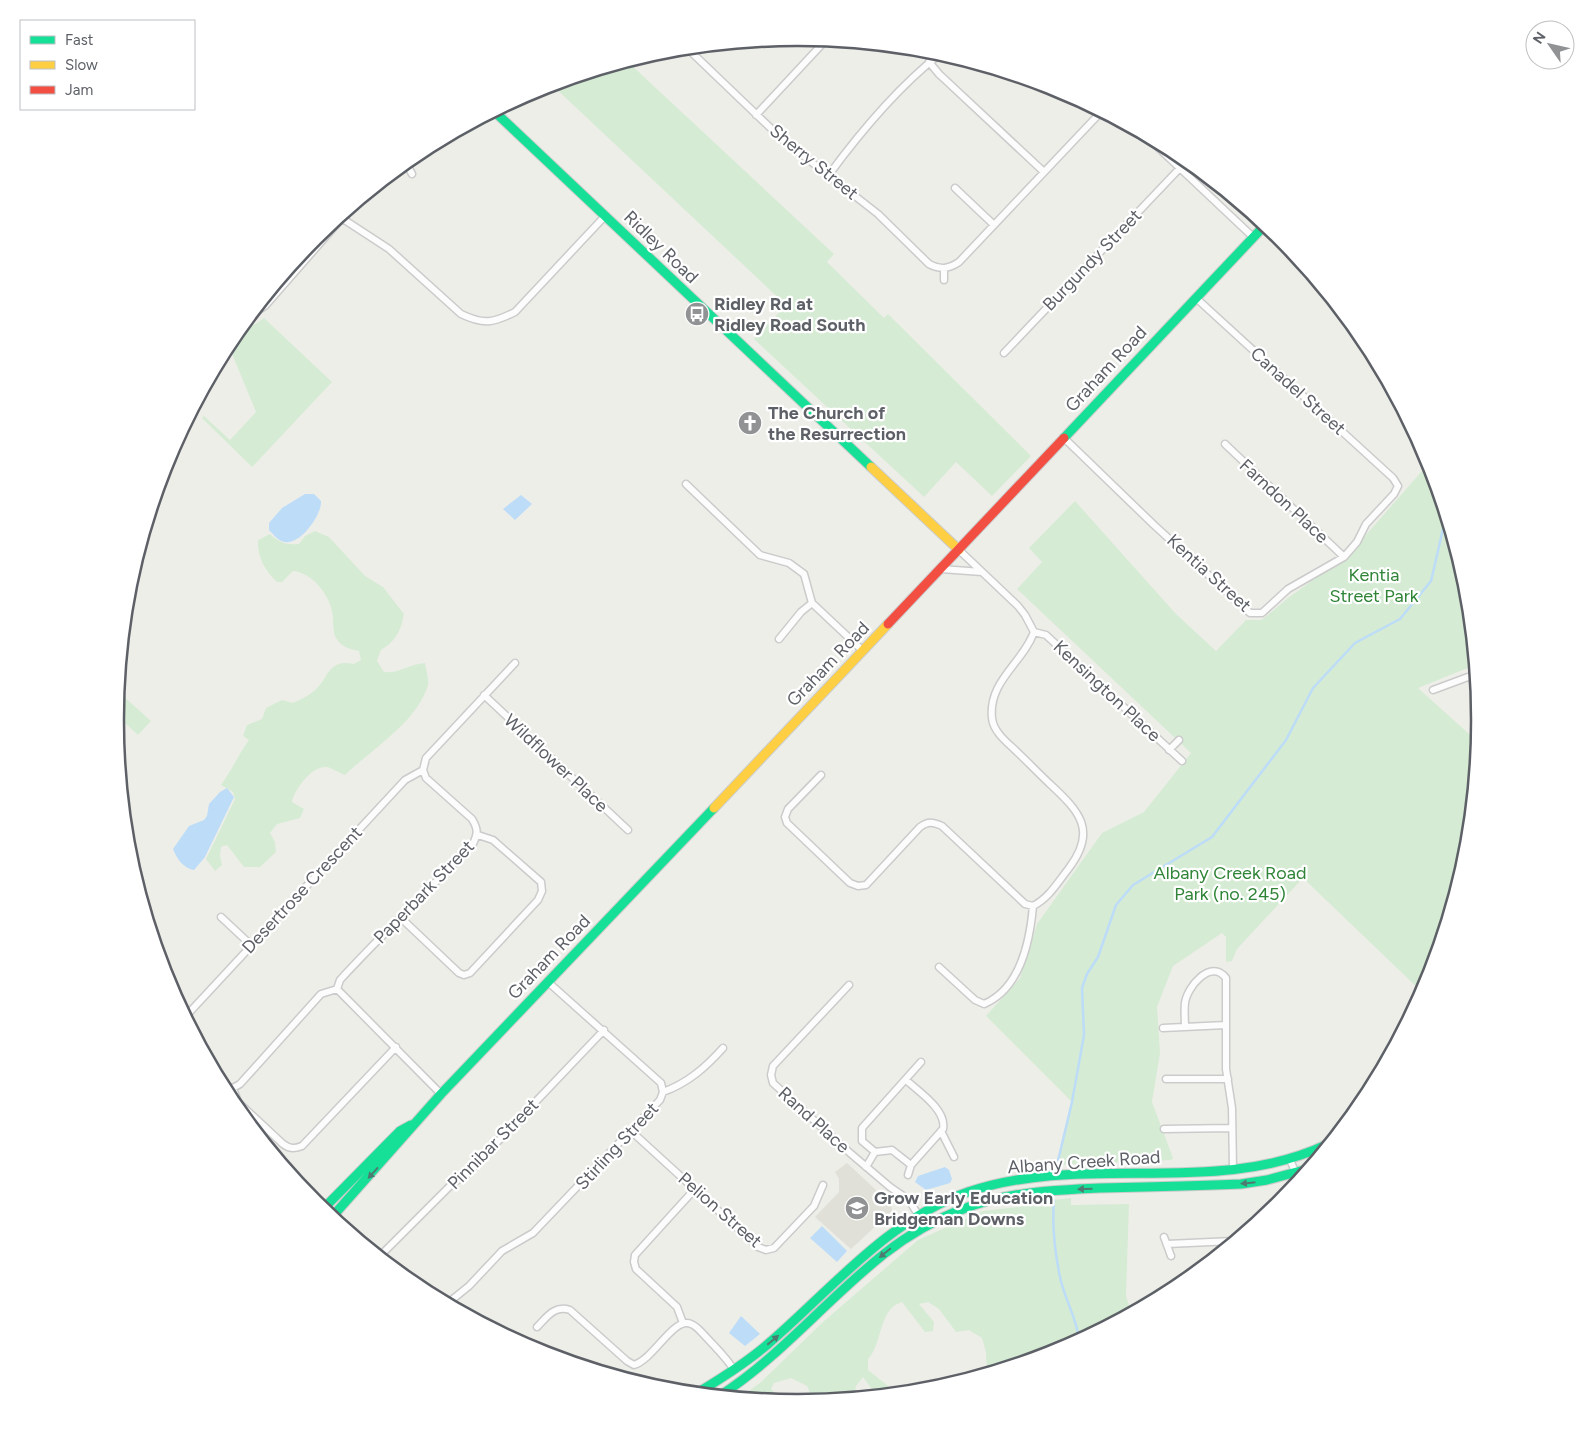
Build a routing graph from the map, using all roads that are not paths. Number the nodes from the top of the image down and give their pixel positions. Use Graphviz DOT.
graph roads {
  1 [pos="819,47"];
  2 [pos="694,55"];
  3 [pos="932,60"];
  4 [pos="929,62"];
  5 [pos="756,115"];
  6 [pos="499,117"];
  7 [pos="1096,117"];
  8 [pos="1171,159"];
  9 [pos="1180,168"];
  10 [pos="409,169"];
  11 [pos="1044,172"];
  12 [pos="412,174"];
  13 [pos="828,176"];
  14 [pos="955,188"];
  15 [pos="605,216"];
  16 [pos="345,221"];
  17 [pos="994,224"];
  18 [pos="1260,230"];
  19 [pos="1253,237"];
  20 [pos="944,269"];
  21 [pos="944,280"];
  22 [pos="1196,298"];
  23 [pos="1004,353"];
  24 [pos="1064,438"];
  25 [pos="1225,444"];
  26 [pos="686,484"];
  27 [pos="1398,486"];
  28 [pos="958,550"];
  29 [pos="1344,557"];
  30 [pos="941,569"];
  31 [pos="982,572"];
  32 [pos="812,603"];
  33 [pos="1034,632"];
  34 [pos="779,638"];
  35 [pos="864,651"];
  36 [pos="515,663"];
  37 [pos="1470,678"];
  38 [pos="1433,690"];
  39 [pos="484,695"];
  40 [pos="1179,740"];
  41 [pos="1169,750"];
  42 [pos="1182,762"];
  43 [pos="423,770"];
  44 [pos="821,775"];
  45 [pos="628,830"];
  46 [pos="478,835"];
  47 [pos="1034,906"];
  48 [pos="221,917"];
  49 [pos="401,918"];
  50 [pos="251,945"];
  51 [pos="939,966"];
  52 [pos="548,982"];
  53 [pos="850,985"];
  54 [pos="337,989"];
  55 [pos="190,1012"];
  56 [pos="1226,1025"];
  57 [pos="1185,1027"];
  58 [pos="1163,1028"];
  59 [pos="604,1030"];
  60 [pos="396,1047"];
  61 [pos="723,1048"];
  62 [pos="921,1062"];
  63 [pos="1166,1079"];
  64 [pos="1228,1079"];
  65 [pos="906,1080"];
  66 [pos="234,1088"];
  67 [pos="663,1092"];
  68 [pos="441,1094"];
  69 [pos="253,1116"];
  70 [pos="414,1124"];
  71 [pos="1232,1128"];
  72 [pos="1164,1129"];
  73 [pos="631,1131"];
  74 [pos="941,1131"];
  75 [pos="1317,1149"];
  76 [pos="874,1152"];
  77 [pos="954,1157"];
  78 [pos="1294,1158"];
  79 [pos="910,1165"];
  80 [pos="866,1167"];
  81 [pos="1300,1169"];
  82 [pos="1234,1170"];
  83 [pos="1294,1174"];
  84 [pos="908,1175"];
  85 [pos="823,1186"];
  86 [pos="694,1190"];
  87 [pos="329,1203"];
  88 [pos="337,1211"];
  89 [pos="919,1214"];
  90 [pos="925,1226"];
  91 [pos="1164,1237"];
  92 [pos="1225,1241"];
  93 [pos="1167,1244"];
  94 [pos="384,1252"];
  95 [pos="1171,1256"];
  96 [pos="454,1298"];
  97 [pos="683,1323"];
  98 [pos="537,1327"];
  99 [pos="734,1370"];
  100 [pos="706,1387"];
  101 [pos="729,1390"];
  1 -- 5 [label="street"];
  2 -- 5 [label="street, Sherry Street"];
  3 -- 4 [label="street"];
  4 -- 11 [label="street"];
  4 -- 13 [label="street"];
  5 -- 13 [label="street, Sherry Street"];
  6 -- 15 [label="street, Ridley Road"];
  7 -- 11 [label="street"];
  8 -- 9 [label="street"];
  9 -- 19 [label="street"];
  9 -- 23 [label="street, Burgundy Street"];
  10 -- 12 [label="street"];
  11 -- 17 [label="street"];
  13 -- 20 [label="street, Sherry Street"];
  14 -- 17 [label="street"];
  15 -- 16 [label="street"];
  15 -- 28 [label="street, Ridley Road"];
  17 -- 20 [label="street"];
  18 -- 19 [label="street, Graham Road"];
  19 -- 22 [label="street, Graham Road"];
  20 -- 21 [label="street"];
  22 -- 24 [label="street, Graham Road"];
  22 -- 27 [label="street, Canadel Street"];
  24 -- 28 [label="street, Graham Road"];
  24 -- 29 [label="street, Kentia Street"];
  25 -- 29 [label="street, Farndon Place"];
  26 -- 32 [label="street"];
  27 -- 29 [label="street, Kentia Street"];
  28 -- 30 [label="street, Graham Road"];
  28 -- 31 [label="street, Kensington Place"];
  30 -- 31 [label="street"];
  30 -- 35 [label="street, Graham Road"];
  31 -- 33 [label="street, Kensington Place"];
  32 -- 34 [label="street"];
  32 -- 35 [label="street"];
  33 -- 41 [label="street, Kensington Place"];
  33 -- 47 [label="street"];
  35 -- 52 [label="street, Graham Road"];
  36 -- 39 [label="street"];
  37 -- 38 [label="street"];
  39 -- 43 [label="street"];
  39 -- 45 [label="street, Wildflower Place"];
  40 -- 41 [label="street, Kensington Place"];
  41 -- 42 [label="street, Kensington Place"];
  43 -- 46 [label="street, Paperbark Street"];
  43 -- 50 [label="street, Desertrose Crescent"];
  44 -- 47 [label="street"];
  46 -- 49 [label="street, Paperbark Street"];
  46 -- 49 [label="street"];
  47 -- 51 [label="street"];
  48 -- 50 [label="street"];
  49 -- 54 [label="street, Paperbark Street"];
  50 -- 55 [label="street, Desertrose Crescent"];
  52 -- 59 [label="street, Stirling Street"];
  52 -- 68 [label="street, Graham Road"];
  53 -- 80 [label="street, Rand Place"];
  54 -- 60 [label="street"];
  54 -- 66 [label="street"];
  56 -- 57 [label="street"];
  56 -- 57 [label="street"];
  56 -- 64 [label="street"];
  57 -- 58 [label="street"];
  59 -- 67 [label="street, Stirling Street"];
  59 -- 94 [label="street, Pinnibar Street"];
  60 -- 68 [label="street"];
  60 -- 69 [label="street"];
  61 -- 67 [label="street"];
  62 -- 65 [label="street"];
  63 -- 64 [label="street"];
  64 -- 71 [label="street"];
  65 -- 74 [label="street"];
  65 -- 76 [label="street"];
  67 -- 73 [label="street, Stirling Street"];
  68 -- 70 [label="street, Graham Road"];
  70 -- 87 [label="street, Graham Road"];
  70 -- 88 [label="street, Graham Road, one-way"];
  71 -- 72 [label="street"];
  71 -- 82 [label="street"];
  73 -- 86 [label="street, Pelion Street"];
  73 -- 96 [label="street, Stirling Street"];
  74 -- 77 [label="street"];
  74 -- 79 [label="street"];
  75 -- 78 [label="street, Albany Creek Road"];
  76 -- 79 [label="street"];
  76 -- 80 [label="street"];
  78 -- 81 [label="street"];
  78 -- 82 [label="street, Albany Creek Road"];
  79 -- 84 [label="street"];
  80 -- 89 [label="street, Rand Place"];
  82 -- 89 [label="street, Albany Creek Road"];
  83 -- 90 [label="street, Albany Creek Road, one-way"];
  85 -- 86 [label="street, Pelion Street"];
  86 -- 97 [label="street"];
  89 -- 90 [label="street, Rand Place"];
  99 -- 89 [label="street, Albany Creek Road, one-way"];
  90 -- 101 [label="street, Albany Creek Road, one-way"];
  91 -- 93 [label="street"];
  92 -- 93 [label="street"];
  93 -- 95 [label="street"];
  97 -- 98 [label="street"];
  97 -- 99 [label="street"];
  99 -- 100 [label="street, Albany Creek Road"];
}
